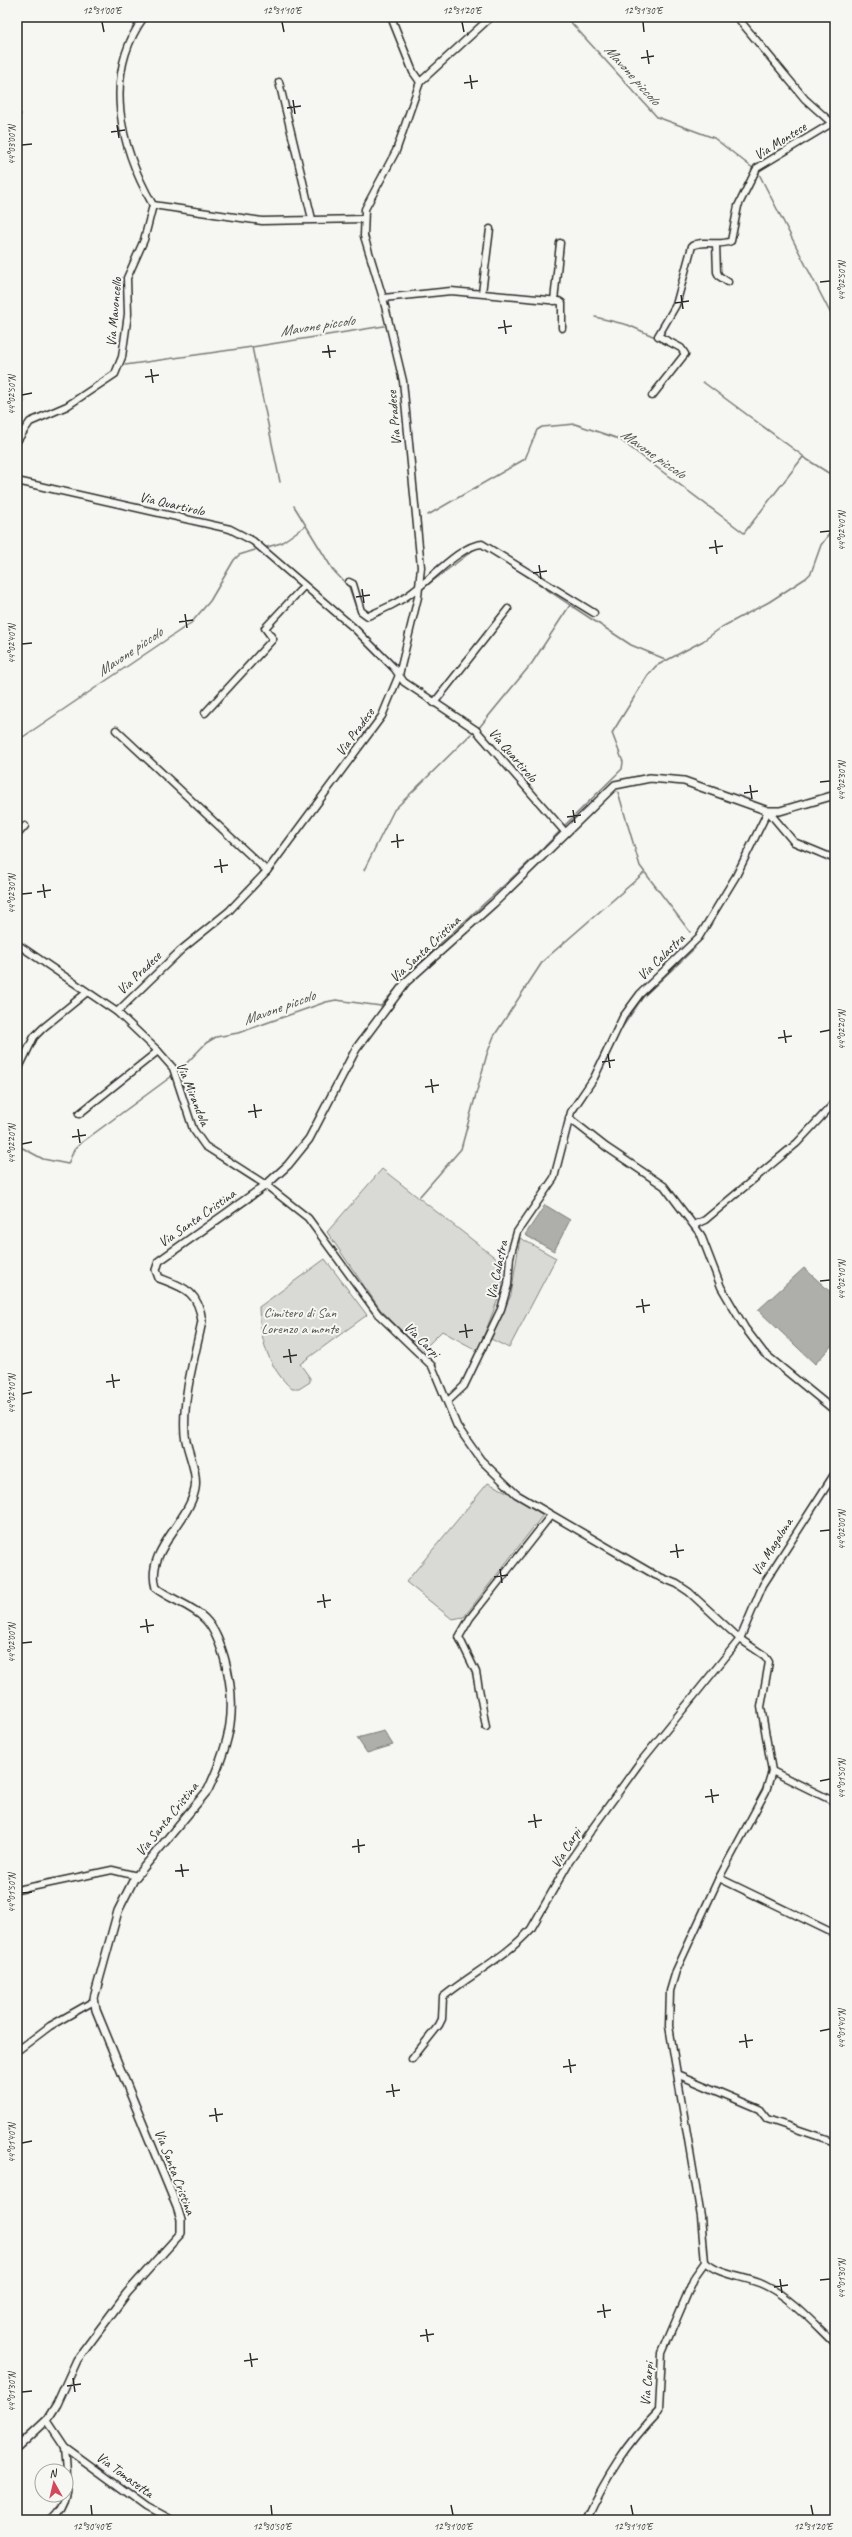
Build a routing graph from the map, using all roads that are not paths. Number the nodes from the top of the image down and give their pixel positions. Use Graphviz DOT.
graph roads {
  1 [pos="144,17"];
  2 [pos="391,17"];
  3 [pos="491,17"];
  4 [pos="737,17"];
  5 [pos="279,82"];
  6 [pos="420,82"];
  7 [pos="833,124"];
  8 [pos="153,205"];
  9 [pos="312,219"];
  10 [pos="364,219"];
  11 [pos="490,229"];
  12 [pos="560,243"];
  13 [pos="716,244"];
  14 [pos="728,282"];
  15 [pos="482,293"];
  16 [pos="383,298"];
  17 [pos="554,301"];
  18 [pos="562,328"];
  19 [pos="652,396"];
  20 [pos="17,441"];
  21 [pos="17,481"];
  22 [pos="349,582"];
  23 [pos="304,586"];
  24 [pos="420,586"];
  25 [pos="508,609"];
  26 [pos="594,613"];
  27 [pos="399,675"];
  28 [pos="434,703"];
  29 [pos="205,712"];
  30 [pos="116,730"];
  31 [pos="835,794"];
  32 [pos="768,811"];
  33 [pos="25,826"];
  34 [pos="566,833"];
  35 [pos="17,835"];
  36 [pos="835,859"];
  37 [pos="267,871"];
  38 [pos="17,944"];
  39 [pos="86,993"];
  40 [pos="117,1012"];
  41 [pos="158,1051"];
  42 [pos="17,1072"];
  43 [pos="835,1102"];
  44 [pos="78,1114"];
  45 [pos="570,1118"];
  46 [pos="266,1185"];
  47 [pos="694,1225"];
  48 [pos="448,1401"];
  49 [pos="835,1411"];
  50 [pos="835,1473"];
  51 [pos="551,1515"];
  52 [pos="740,1639"];
  53 [pos="486,1727"];
  54 [pos="772,1771"];
  55 [pos="835,1802"];
  56 [pos="136,1876"];
  57 [pos="719,1878"];
  58 [pos="17,1890"];
  59 [pos="835,1934"];
  60 [pos="94,2001"];
  61 [pos="17,2052"];
  62 [pos="412,2059"];
  63 [pos="679,2075"];
  64 [pos="835,2142"];
  65 [pos="704,2262"];
  66 [pos="835,2344"];
  67 [pos="47,2420"];
  68 [pos="65,2447"];
  69 [pos="17,2448"];
  70 [pos="49,2520"];
  71 [pos="171,2520"];
  72 [pos="586,2520"];
  1 -- 8 [label="street"];
  2 -- 6 [label="street"];
  3 -- 6 [label="street, Via Pradese"];
  4 -- 7 [label="street, Via Montese"];
  5 -- 9 [label="street"];
  6 -- 10 [label="street, Via Pradese"];
  7 -- 13 [label="street, Via Montese"];
  8 -- 9 [label="street"];
  8 -- 20 [label="street, Via Mavoncello"];
  9 -- 10 [label="street"];
  10 -- 16 [label="street, Via Pradese"];
  11 -- 15 [label="street"];
  12 -- 17 [label="street"];
  13 -- 14 [label="street"];
  13 -- 19 [label="street, Via Montese"];
  15 -- 16 [label="street"];
  15 -- 17 [label="street"];
  16 -- 24 [label="street, Via Pradese"];
  17 -- 18 [label="street"];
  21 -- 23 [label="street, Via Quartirolo"];
  22 -- 24 [label="street"];
  23 -- 27 [label="street, Via Quartirolo"];
  23 -- 29 [label="street"];
  24 -- 26 [label="street"];
  24 -- 27 [label="street, Via Pradese"];
  25 -- 28 [label="street"];
  27 -- 28 [label="street, Via Quartirolo"];
  27 -- 37 [label="street, Via Pradese"];
  28 -- 34 [label="street, Via Quartirolo"];
  30 -- 37 [label="street"];
  31 -- 32 [label="street, Via Santa Cristina"];
  32 -- 34 [label="street, Via Santa Cristina"];
  32 -- 36 [label="street"];
  32 -- 45 [label="street, Via Calastra"];
  33 -- 35 [label="street"];
  34 -- 46 [label="street, Via Santa Cristina"];
  37 -- 40 [label="street, Via Pradese"];
  38 -- 39 [label="street, Via Mirandola"];
  39 -- 40 [label="street, Via Mirandola"];
  39 -- 42 [label="street"];
  40 -- 41 [label="street, Via Mirandola"];
  41 -- 44 [label="street"];
  41 -- 46 [label="street, Via Mirandola"];
  43 -- 47 [label="street"];
  45 -- 47 [label="street"];
  45 -- 48 [label="street, Via Calastra"];
  46 -- 48 [label="street, Via Carpi"];
  46 -- 56 [label="street, Via Santa Cristina"];
  47 -- 49 [label="street"];
  48 -- 51 [label="street, Via Carpi"];
  50 -- 52 [label="street, Via Magalona"];
  51 -- 52 [label="street, Via Carpi"];
  51 -- 53 [label="street"];
  52 -- 54 [label="street, Via Carpi"];
  52 -- 62 [label="street, Via Carpi"];
  54 -- 55 [label="street"];
  54 -- 57 [label="street, Via Carpi"];
  56 -- 58 [label="street, Via Santa Cristina"];
  56 -- 60 [label="street, Via Santa Cristina"];
  57 -- 59 [label="street"];
  57 -- 63 [label="street, Via Carpi"];
  60 -- 61 [label="street"];
  60 -- 67 [label="street, Via Santa Cristina"];
  63 -- 64 [label="street"];
  63 -- 65 [label="street, Via Carpi"];
  65 -- 66 [label="street"];
  65 -- 72 [label="street, Via Carpi"];
  67 -- 68 [label="street, Via Tomasetta"];
  67 -- 69 [label="street, Via Santa Cristina"];
  68 -- 70 [label="street"];
  68 -- 71 [label="street, Via Tomasetta"];
}
